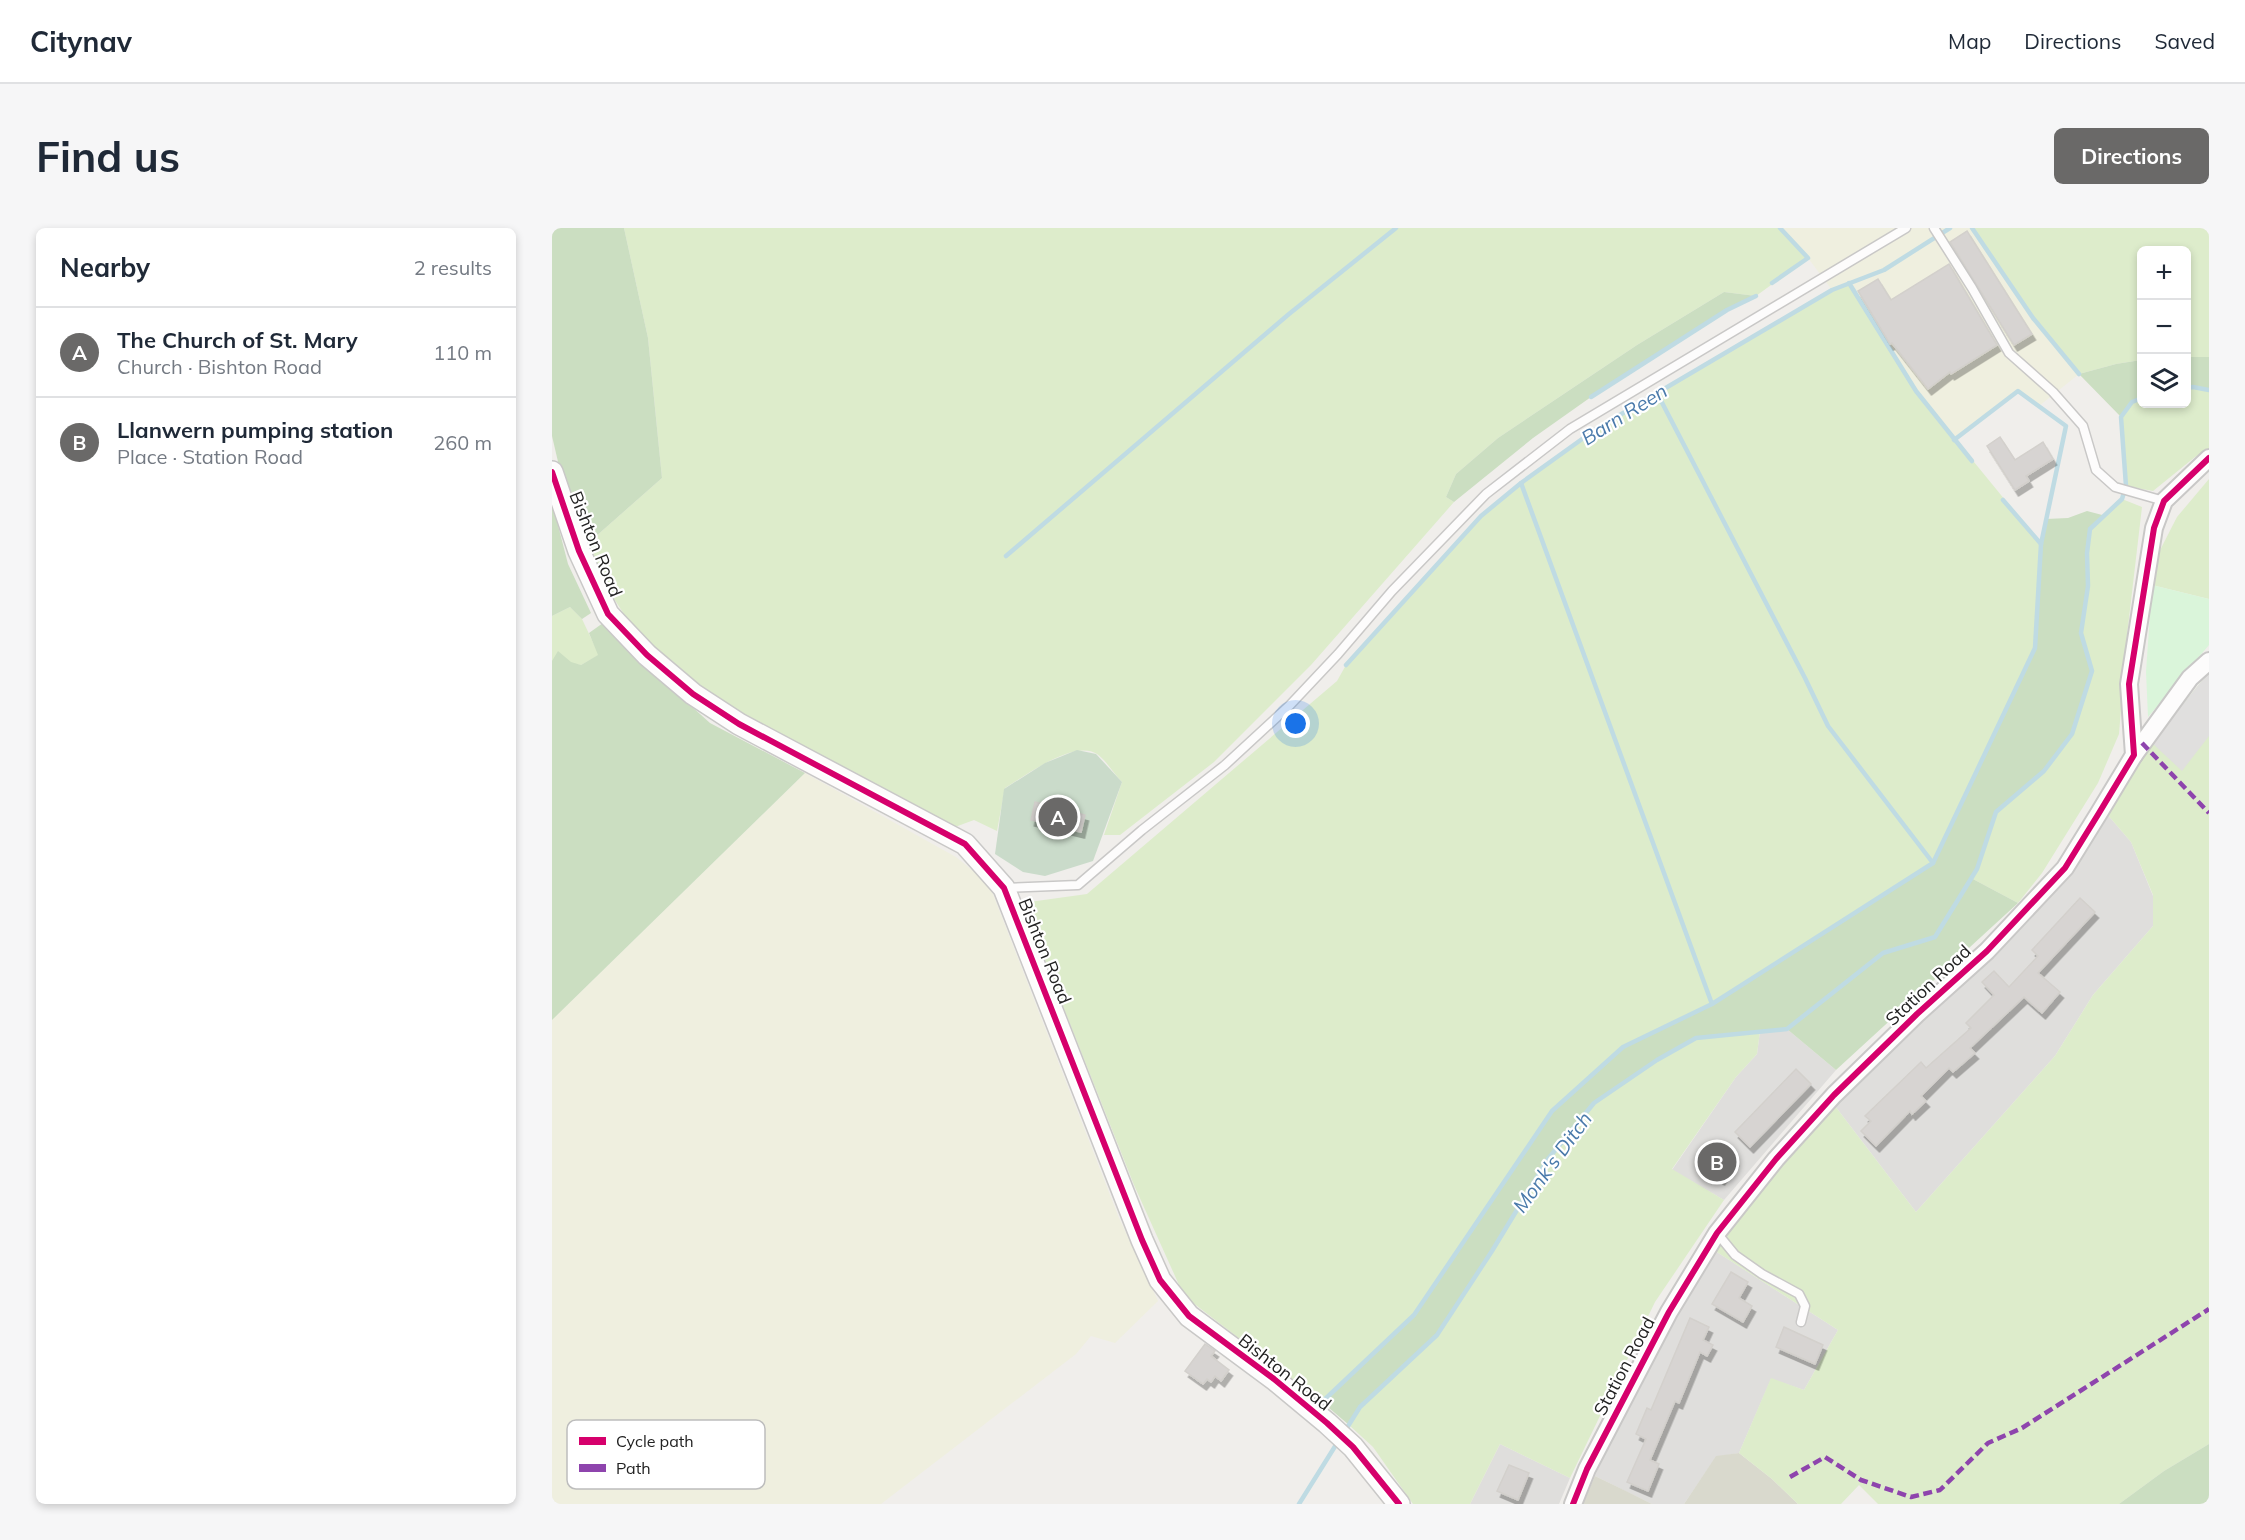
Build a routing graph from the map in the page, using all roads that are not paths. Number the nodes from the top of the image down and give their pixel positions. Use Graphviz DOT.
graph roads {
  1 [pos="1906,228"];
  2 [pos="1935,228"];
  3 [pos="2209,458"];
  4 [pos="552,472"];
  5 [pos="2164,501"];
  6 [pos="2209,661"];
  7 [pos="2134,755"];
  8 [pos="1004,888"];
  9 [pos="1717,1233"];
  10 [pos="1801,1322"];
  11 [pos="1399,1504"];
  12 [pos="1573,1504"];
  1 -- 8 [label="lane"];
  2 -- 5 [label="lane"];
  3 -- 5 [label="street"];
  4 -- 8 [label="street, Bishton Road"];
  5 -- 7 [label="street"];
  6 -- 7 [label="street, Station Road"];
  7 -- 9 [label="street, Station Road"];
  8 -- 11 [label="street, Bishton Road"];
  9 -- 10 [label="lane"];
  9 -- 12 [label="street, Station Road"];
}
